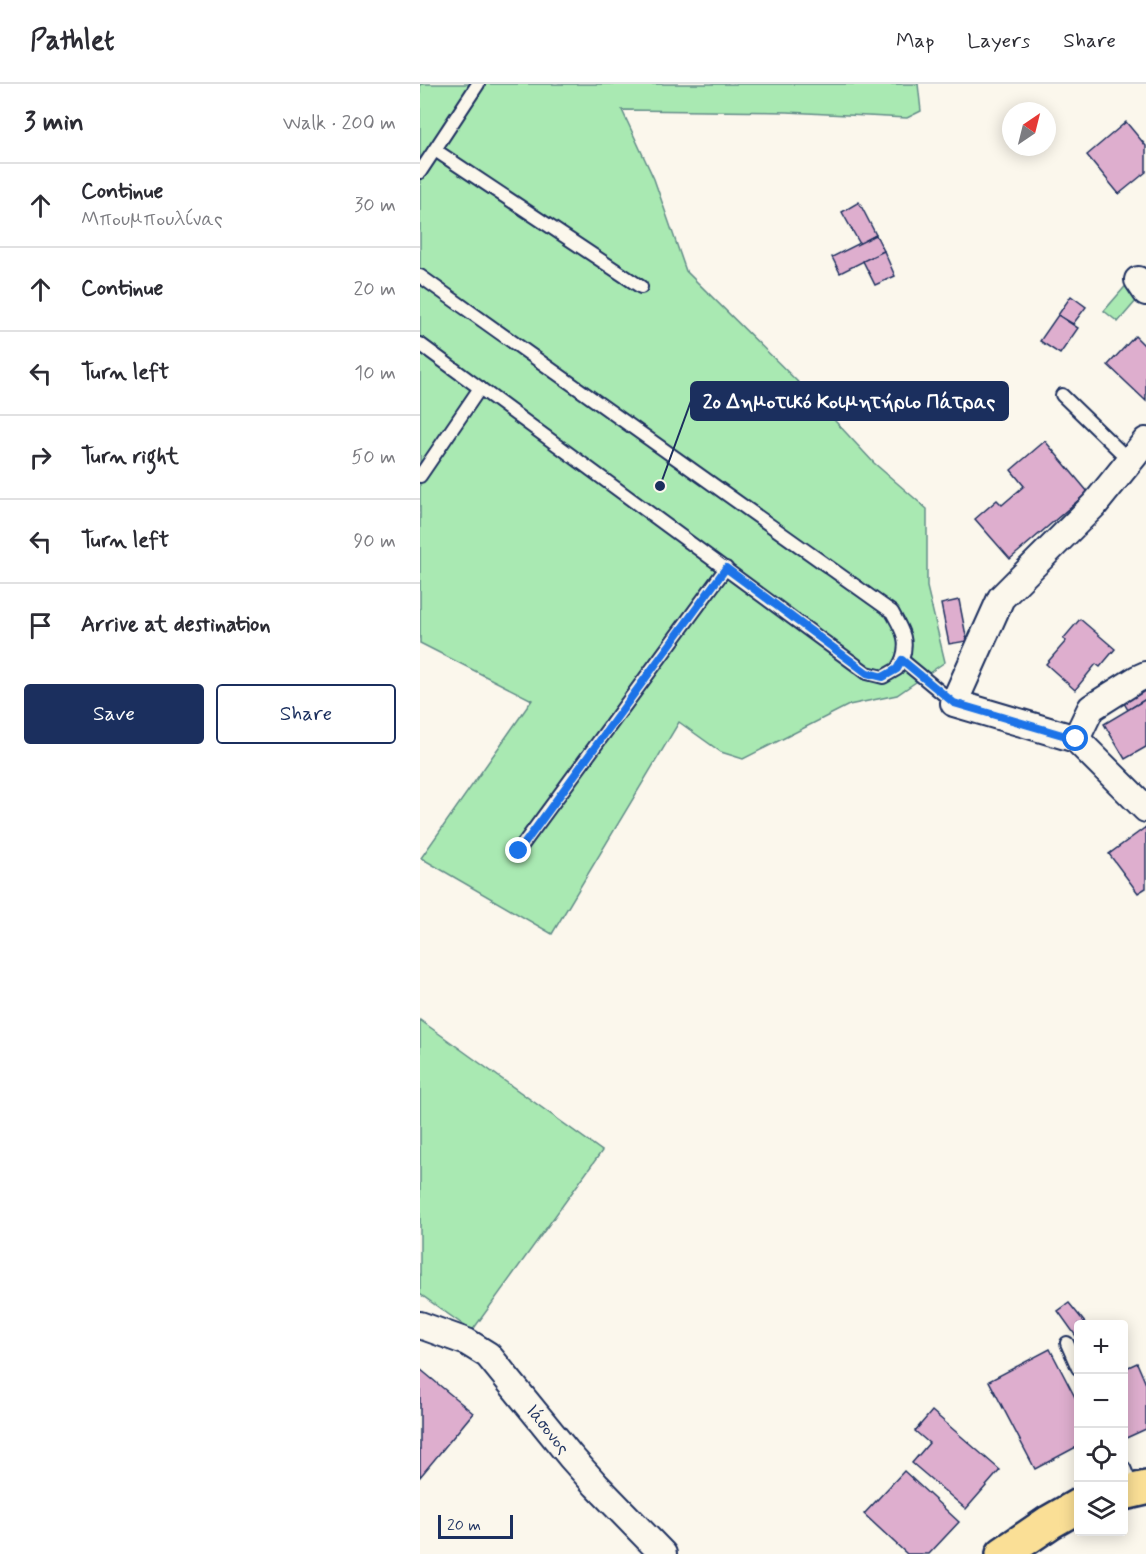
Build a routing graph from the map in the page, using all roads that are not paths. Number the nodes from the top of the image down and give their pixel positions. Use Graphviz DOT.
graph roads {
  1 [pos="478,84"];
  2 [pos="435,150"];
  3 [pos="420,172"];
  4 [pos="420,276"];
  5 [pos="641,287"];
  6 [pos="420,344"];
  7 [pos="480,388"];
  8 [pos="1062,395"];
  9 [pos="1146,441"];
  10 [pos="1130,461"];
  11 [pos="420,476"];
  12 [pos="726,568"];
  13 [pos="902,660"];
  14 [pos="1146,675"];
  15 [pos="954,703"];
  16 [pos="1076,739"];
  17 [pos="1146,809"];
  18 [pos="519,851"];
  19 [pos="420,1324"];
  20 [pos="1067,1343"];
  21 [pos="1074,1359"];
  22 [pos="1074,1508"];
  23 [pos="663,1554"];
  24 [pos="1003,1554"];
  1 -- 2 [label="lane"];
  2 -- 3 [label="lane"];
  2 -- 5 [label="lane"];
  4 -- 13 [label="lane"];
  6 -- 7 [label="lane"];
  7 -- 11 [label="lane"];
  7 -- 12 [label="lane"];
  8 -- 10 [label="lane"];
  9 -- 10 [label="street"];
  10 -- 15 [label="street"];
  12 -- 13 [label="lane"];
  12 -- 18 [label="lane"];
  13 -- 15 [label="lane"];
  14 -- 16 [label="street"];
  15 -- 16 [label="street"];
  16 -- 17 [label="street"];
  19 -- 23 [label="street, Ιάσονος"];
  20 -- 21 [label="lane"];
  22 -- 24 [label="main road"];
}
